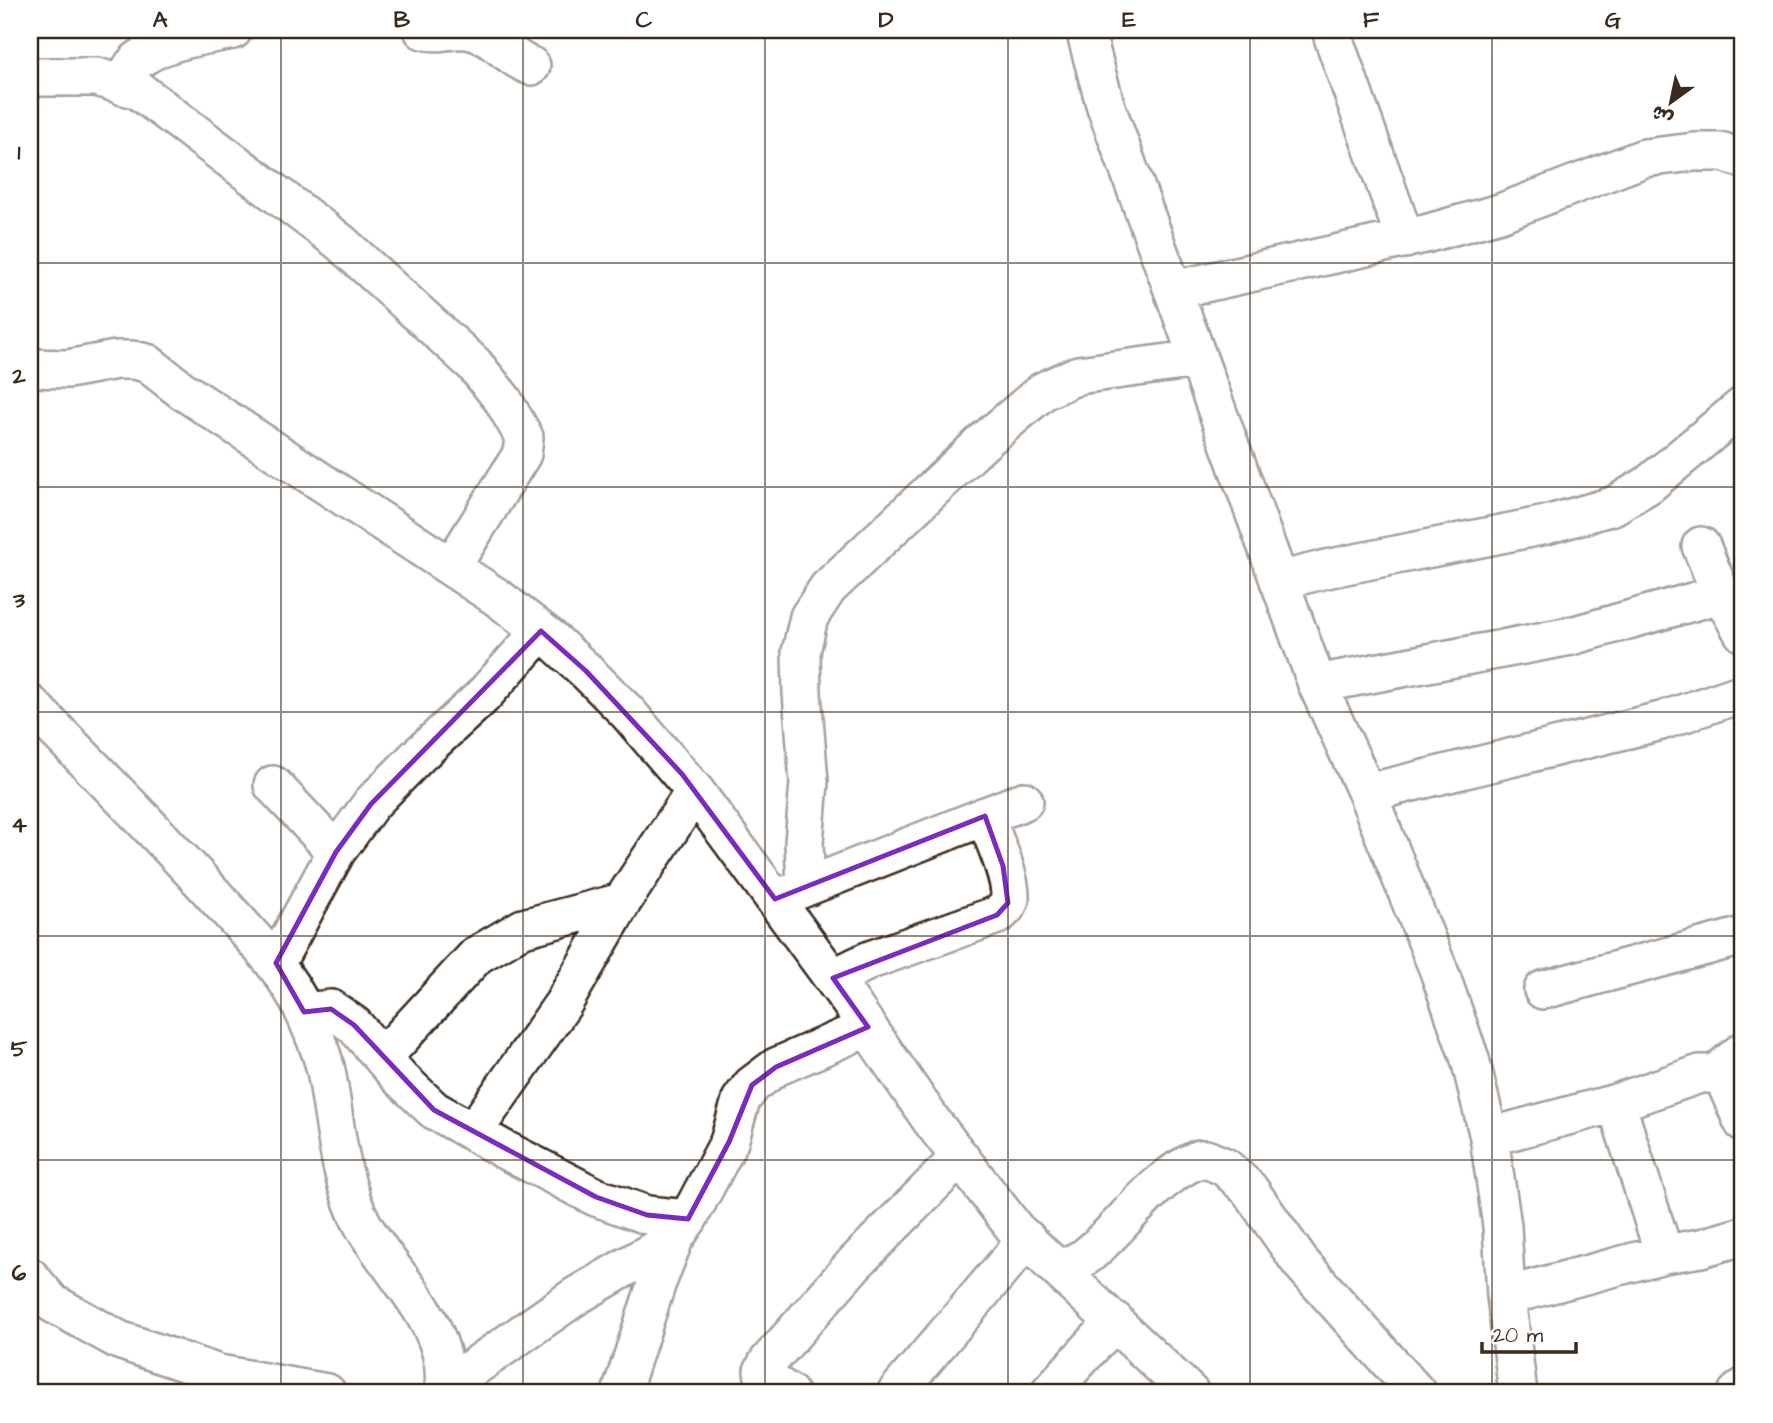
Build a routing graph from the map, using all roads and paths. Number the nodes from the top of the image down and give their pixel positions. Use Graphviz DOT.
graph roads {
  1 [pos="233,30"];
  2 [pos="423,30"];
  3 [pos="1085,30"];
  4 [pos="1333,37"];
  5 [pos="531,66"];
  6 [pos="30,77"];
  7 [pos="123,86"];
  8 [pos="1743,159"];
  9 [pos="1405,239"];
  10 [pos="1173,290"];
  11 [pos="1198,359"];
  12 [pos="30,368"];
  13 [pos="1743,406"];
  14 [pos="1701,545"];
  15 [pos="452,566"];
  16 [pos="1279,581"];
  17 [pos="1721,594"];
  18 [pos="541,631"];
  19 [pos="1743,633"];
  20 [pos="1317,684"];
  21 [pos="1743,693"];
  22 [pos="30,704"];
  23 [pos="273,786"];
  24 [pos="695,791"];
  25 [pos="1367,793"];
  26 [pos="1024,801"];
  27 [pos="985,816"];
  28 [pos="336,852"];
  29 [pos="791,893"];
  30 [pos="622,902"];
  31 [pos="1743,936"];
  32 [pos="276,963"];
  33 [pos="833,978"];
  34 [pos="1543,990"];
  35 [pos="304,1012"];
  36 [pos="868,1027"];
  37 [pos="1743,1051"];
  38 [pos="383,1057"];
  39 [pos="1715,1074"];
  40 [pos="1616,1103"];
  41 [pos="1743,1122"];
  42 [pos="474,1132"];
  43 [pos="1489,1137"];
  44 [pos="960,1157"];
  45 [pos="681,1229"];
  46 [pos="1743,1236"];
  47 [pos="1027,1239"];
  48 [pos="1664,1254"];
  49 [pos="1060,1270"];
  50 [pos="30,1278"];
  51 [pos="1506,1296"];
  52 [pos="1115,1321"];
  53 [pos="1743,1388"];
  54 [pos="443,1390"];
  55 [pos="327,1393"];
  56 [pos="621,1393"];
  57 [pos="789,1393"];
  58 [pos="896,1393"];
  59 [pos="1049,1393"];
  60 [pos="1190,1393"];
  61 [pos="1417,1393"];
  62 [pos="1518,1393"];
  63 [pos="1737,1393"];
  1 -- 7 [label="street"];
  2 -- 5 [label="street"];
  3 -- 10 [label="street"];
  4 -- 9 [label="street"];
  6 -- 7 [label="street"];
  7 -- 15 [label="street"];
  8 -- 9 [label="street"];
  9 -- 10 [label="street"];
  10 -- 11 [label="street"];
  11 -- 16 [label="street"];
  11 -- 29 [label="street"];
  12 -- 15 [label="street"];
  13 -- 16 [label="street"];
  14 -- 17 [label="street"];
  15 -- 18 [label="street"];
  16 -- 20 [label="street"];
  17 -- 19 [label="street"];
  17 -- 20 [label="street"];
  18 -- 24 [label="street"];
  18 -- 28 [label="street"];
  20 -- 25 [label="street"];
  21 -- 25 [label="street"];
  22 -- 32 [label="street"];
  23 -- 28 [label="street"];
  24 -- 29 [label="street"];
  24 -- 30 [label="street"];
  25 -- 43 [label="street"];
  26 -- 27 [label="street"];
  27 -- 29 [label="street"];
  27 -- 33 [label="street"];
  28 -- 32 [label="street"];
  29 -- 33 [label="street"];
  30 -- 38 [label="street"];
  30 -- 42 [label="street"];
  31 -- 34 [label="street"];
  32 -- 35 [label="street"];
  33 -- 36 [label="street"];
  35 -- 38 [label="street"];
  35 -- 54 [label="street"];
  36 -- 44 [label="street"];
  36 -- 45 [label="street"];
  37 -- 39 [label="street"];
  38 -- 42 [label="street"];
  39 -- 40 [label="street"];
  39 -- 41 [label="street"];
  40 -- 43 [label="street"];
  40 -- 48 [label="street"];
  42 -- 45 [label="street"];
  43 -- 51 [label="street"];
  44 -- 47 [label="street"];
  44 -- 57 [label="street"];
  45 -- 54 [label="street"];
  45 -- 56 [label="street"];
  46 -- 48 [label="street"];
  47 -- 49 [label="street"];
  47 -- 58 [label="street"];
  48 -- 51 [label="street"];
  49 -- 52 [label="street"];
  49 -- 61 [label="street"];
  50 -- 55 [label="street"];
  51 -- 62 [label="street"];
  52 -- 59 [label="street"];
  52 -- 60 [label="street"];
  53 -- 63 [label="street"];
}
